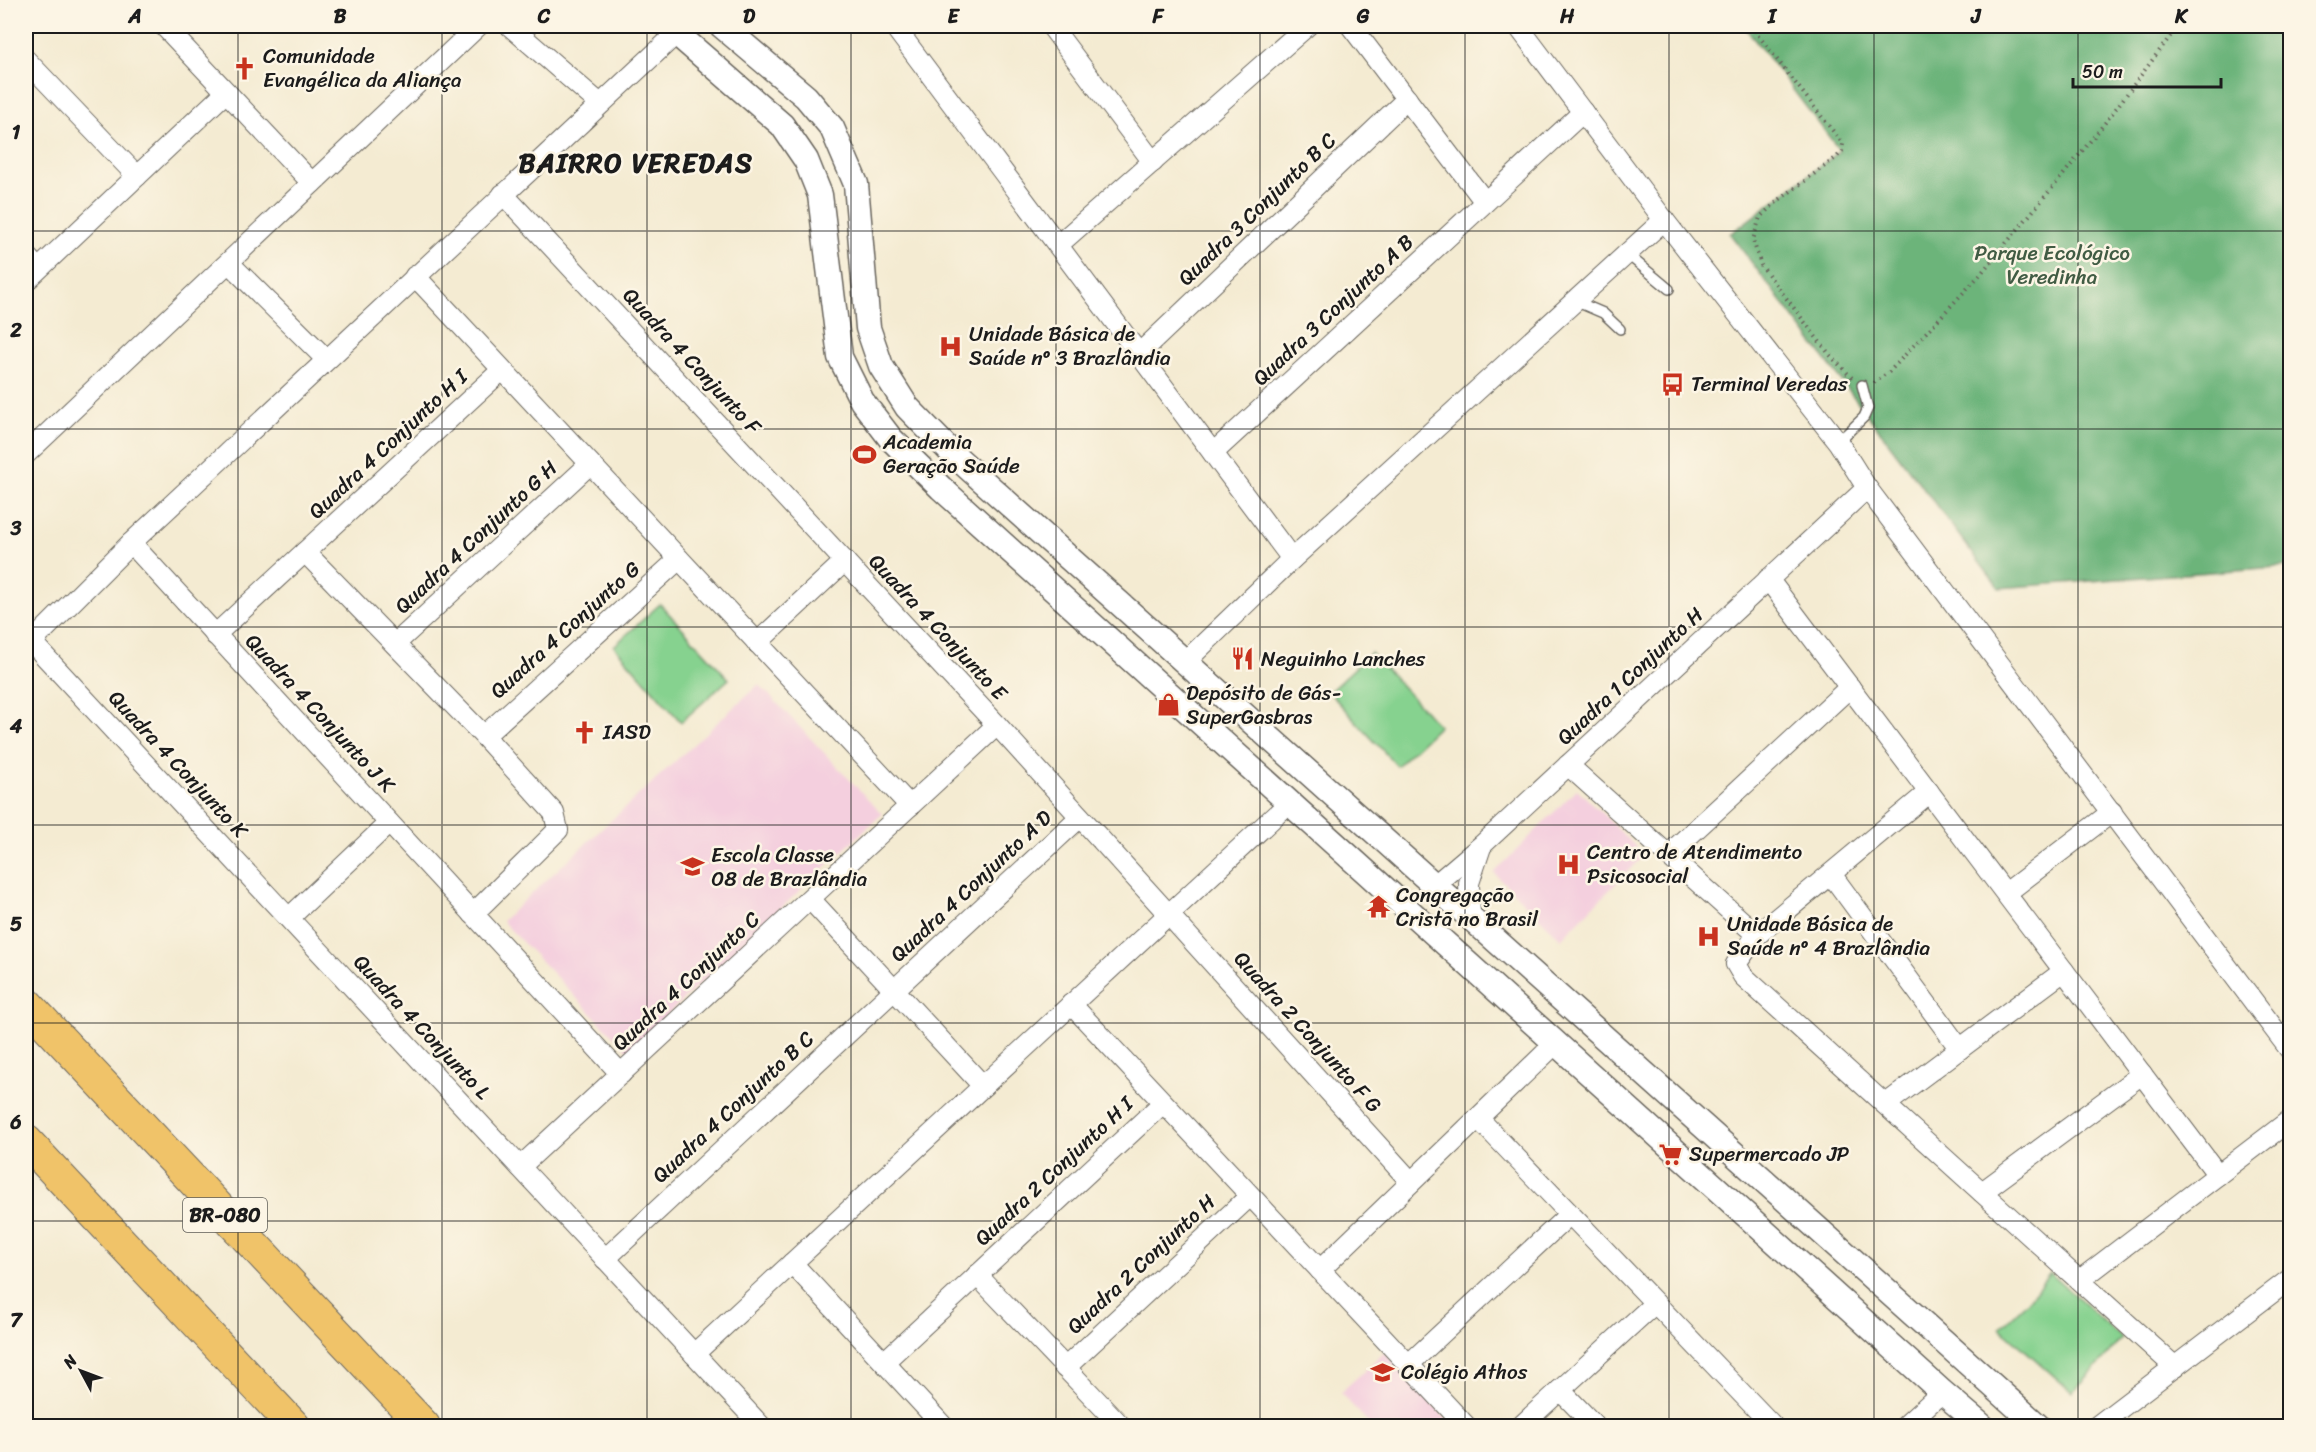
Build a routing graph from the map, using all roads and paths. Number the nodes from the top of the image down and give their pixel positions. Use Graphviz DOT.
graph roads {
  1 [pos="164,26"];
  2 [pos="478,26"];
  3 [pos="510,26"];
  4 [pos="722,26"];
  5 [pos="894,26"];
  6 [pos="1051,26"];
  7 [pos="1307,26"];
  8 [pos="1351,26"];
  9 [pos="1518,26"];
  10 [pos="1751,26"];
  11 [pos="2178,26"];
  12 [pos="673,29"];
  13 [pos="26,60"];
  14 [pos="226,92"];
  15 [pos="1407,99"];
  16 [pos="600,104"];
  17 [pos="1583,112"];
  18 [pos="1153,162"];
  19 [pos="137,177"];
  20 [pos="312,183"];
  21 [pos="503,194"];
  22 [pos="1485,202"];
  23 [pos="1664,220"];
  24 [pos="1058,245"];
  25 [pos="1627,254"];
  26 [pos="229,263"];
  27 [pos="30,269"];
  28 [pos="415,276"];
  29 [pos="1669,289"];
  30 [pos="1575,301"];
  31 [pos="1620,329"];
  32 [pos="1139,354"];
  33 [pos="326,359"];
  34 [pos="502,370"];
  35 [pos="1862,386"];
  36 [pos="1838,442"];
  37 [pos="28,447"];
  38 [pos="1213,453"];
  39 [pos="590,464"];
  40 [pos="1866,488"];
  41 [pos="130,543"];
  42 [pos="305,552"];
  43 [pos="679,559"];
  44 [pos="1292,559"];
  45 [pos="845,561"];
  46 [pos="1077,565"];
  47 [pos="1768,579"];
  48 [pos="1051,588"];
  49 [pos="1115,598"];
  50 [pos="1092,624"];
  51 [pos="215,635"];
  52 [pos="27,642"];
  53 [pos="757,643"];
  54 [pos="394,644"];
  55 [pos="1185,662"];
  56 [pos="1850,687"];
  57 [pos="997,725"];
  58 [pos="484,736"];
  59 [pos="1569,765"];
  60 [pos="1929,792"];
  61 [pos="1290,802"];
  62 [pos="910,806"];
  63 [pos="2112,812"];
  64 [pos="1080,817"];
  65 [pos="389,823"];
  66 [pos="1482,845"];
  67 [pos="1668,855"];
  68 [pos="1831,874"];
  69 [pos="1435,885"];
  70 [pos="2006,893"];
  71 [pos="810,899"];
  72 [pos="473,914"];
  73 [pos="1168,914"];
  74 [pos="1470,917"];
  75 [pos="289,918"];
  76 [pos="1757,935"];
  77 [pos="2064,972"];
  78 [pos="894,990"];
  79 [pos="26,1003"];
  80 [pos="1071,1004"];
  81 [pos="1605,1038"];
  82 [pos="1556,1043"];
  83 [pos="1960,1049"];
  84 [pos="2290,1050"];
  85 [pos="1579,1064"];
  86 [pos="621,1074"];
  87 [pos="2142,1074"];
  88 [pos="983,1086"];
  89 [pos="1163,1103"];
  90 [pos="1886,1104"];
  91 [pos="1478,1118"];
  92 [pos="2290,1120"];
  93 [pos="26,1140"];
  94 [pos="520,1167"];
  95 [pos="2218,1176"];
  96 [pos="1411,1182"];
  97 [pos="1982,1192"];
  98 [pos="1250,1196"];
  99 [pos="1788,1202"];
  100 [pos="1570,1214"];
  101 [pos="1761,1229"];
  102 [pos="1828,1238"];
  103 [pos="605,1258"];
  104 [pos="792,1263"];
  105 [pos="1801,1265"];
  106 [pos="1320,1270"];
  107 [pos="977,1275"];
  108 [pos="2290,1279"];
  109 [pos="2080,1280"];
  110 [pos="1654,1304"];
  111 [pos="694,1354"];
  112 [pos="884,1362"];
  113 [pos="1408,1365"];
  114 [pos="2175,1367"];
  115 [pos="1065,1368"];
  116 [pos="1560,1390"];
  117 [pos="1942,1392"];
  118 [pos="294,1426"];
  119 [pos="424,1426"];
  120 [pos="761,1426"];
  121 [pos="943,1426"];
  122 [pos="1120,1426"];
  123 [pos="1466,1426"];
  124 [pos="1521,1426"];
  125 [pos="1595,1426"];
  126 [pos="1773,1426"];
  127 [pos="1905,1426"];
  128 [pos="1982,1426"];
  129 [pos="2036,1426"];
  130 [pos="2097,1426"];
  1 -- 14 [label="street"];
  2 -- 20 [label="street"];
  3 -- 16 [label="street"];
  4 -- 46 [label="street"];
  5 -- 24 [label="street"];
  6 -- 18 [label="street"];
  7 -- 18 [label="street"];
  8 -- 15 [label="street"];
  9 -- 17 [label="street"];
  10 -- 35 [label="path"];
  11 -- 35 [label="path"];
  12 -- 16 [label="street"];
  12 -- 48 [label="street"];
  13 -- 19 [label="street"];
  14 -- 19 [label="street"];
  14 -- 20 [label="street"];
  15 -- 22 [label="street"];
  15 -- 32 [label="street, Quadra 3 Conjunto B C"];
  16 -- 21 [label="street"];
  17 -- 22 [label="street, Quadra 3 Conjunto A B"];
  17 -- 23 [label="street"];
  18 -- 24 [label="street"];
  19 -- 27 [label="street"];
  20 -- 26 [label="street"];
  21 -- 28 [label="street"];
  21 -- 45 [label="street, Quadra 4 Conjunto F"];
  22 -- 38 [label="street, Quadra 3 Conjunto A B"];
  23 -- 25 [label="street"];
  23 -- 36 [label="street"];
  24 -- 32 [label="street"];
  25 -- 29 [label="lane"];
  25 -- 30 [label="street"];
  26 -- 33 [label="street"];
  26 -- 37 [label="street"];
  28 -- 33 [label="street"];
  28 -- 34 [label="street"];
  30 -- 31 [label="lane"];
  30 -- 44 [label="street"];
  32 -- 38 [label="street"];
  33 -- 41 [label="street"];
  34 -- 39 [label="street"];
  34 -- 42 [label="street, Quadra 4 Conjunto H I"];
  35 -- 36 [label="lane"];
  36 -- 40 [label="street"];
  38 -- 44 [label="street"];
  39 -- 43 [label="street"];
  39 -- 54 [label="street, Quadra 4 Conjunto G H"];
  40 -- 47 [label="street, Quadra 1 Conjunto H"];
  40 -- 63 [label="street"];
  41 -- 51 [label="street, Quadra 4 Conjunto J K"];
  41 -- 52 [label="street"];
  42 -- 51 [label="street, Quadra 4 Conjunto H I"];
  42 -- 54 [label="street"];
  43 -- 53 [label="street"];
  43 -- 58 [label="street, Quadra 4 Conjunto G"];
  44 -- 55 [label="street"];
  45 -- 53 [label="street"];
  45 -- 57 [label="street, Quadra 4 Conjunto E"];
  46 -- 48 [label="street"];
  46 -- 49 [label="street"];
  47 -- 56 [label="street"];
  47 -- 59 [label="street, Quadra 1 Conjunto H"];
  48 -- 50 [label="street"];
  49 -- 50 [label="street"];
  49 -- 55 [label="street"];
  50 -- 61 [label="street"];
  51 -- 65 [label="street, Quadra 4 Conjunto J K"];
  52 -- 75 [label="street, Quadra 4 Conjunto K"];
  53 -- 62 [label="street"];
  54 -- 58 [label="street"];
  55 -- 69 [label="street"];
  56 -- 60 [label="street"];
  56 -- 67 [label="street"];
  57 -- 62 [label="street, Quadra 4 Conjunto C"];
  57 -- 64 [label="street, Quadra 4 Conjunto E"];
  58 -- 72 [label="street"];
  59 -- 66 [label="street"];
  59 -- 67 [label="street, Quadra 1 Conjunto H"];
  60 -- 68 [label="street"];
  60 -- 70 [label="street"];
  61 -- 73 [label="street"];
  61 -- 82 [label="street"];
  62 -- 71 [label="street, Quadra 4 Conjunto C"];
  63 -- 70 [label="street"];
  63 -- 84 [label="street"];
  64 -- 73 [label="street, Quadra 2 Conjunto F G"];
  64 -- 78 [label="street, Quadra 4 Conjunto A D"];
  65 -- 72 [label="street, Quadra 4 Conjunto J K"];
  65 -- 75 [label="street"];
  66 -- 69 [label="street"];
  66 -- 74 [label="street"];
  67 -- 76 [label="street, Quadra 1 Conjunto H"];
  68 -- 76 [label="street"];
  68 -- 83 [label="street"];
  69 -- 74 [label="street"];
  70 -- 77 [label="street"];
  71 -- 78 [label="street"];
  71 -- 86 [label="street, Quadra 4 Conjunto C"];
  72 -- 86 [label="street"];
  73 -- 80 [label="street"];
  73 -- 96 [label="street, Quadra 2 Conjunto F G"];
  74 -- 81 [label="street"];
  75 -- 94 [label="street, Quadra 4 Conjunto L"];
  76 -- 90 [label="street"];
  77 -- 83 [label="street"];
  77 -- 87 [label="street"];
  78 -- 88 [label="street"];
  78 -- 103 [label="street, Quadra 4 Conjunto B C"];
  79 -- 119 [label="highway, BR-080"];
  80 -- 88 [label="street"];
  80 -- 89 [label="street"];
  81 -- 85 [label="street"];
  81 -- 99 [label="street"];
  82 -- 85 [label="street"];
  82 -- 91 [label="street"];
  83 -- 90 [label="street"];
  85 -- 101 [label="street"];
  86 -- 94 [label="street, Quadra 4 Conjunto C"];
  87 -- 95 [label="street"];
  87 -- 97 [label="street"];
  88 -- 104 [label="street"];
  89 -- 98 [label="street"];
  89 -- 107 [label="street, Quadra 2 Conjunto H I"];
  90 -- 97 [label="street"];
  91 -- 96 [label="street"];
  91 -- 100 [label="street"];
  92 -- 95 [label="street"];
  93 -- 118 [label="highway"];
  94 -- 103 [label="street"];
  95 -- 109 [label="street"];
  96 -- 106 [label="street"];
  97 -- 109 [label="street"];
  98 -- 106 [label="street"];
  98 -- 115 [label="street, Quadra 2 Conjunto H"];
  99 -- 101 [label="street"];
  99 -- 102 [label="street"];
  100 -- 110 [label="street"];
  100 -- 113 [label="street"];
  101 -- 105 [label="street"];
  102 -- 105 [label="street"];
  102 -- 129 [label="street"];
  103 -- 111 [label="street"];
  104 -- 111 [label="street"];
  104 -- 112 [label="street"];
  105 -- 117 [label="street"];
  106 -- 113 [label="street"];
  107 -- 112 [label="street, Quadra 2 Conjunto H I"];
  107 -- 115 [label="street"];
  108 -- 114 [label="street"];
  109 -- 114 [label="street"];
  110 -- 116 [label="street"];
  110 -- 126 [label="street"];
  111 -- 120 [label="street"];
  112 -- 121 [label="street"];
  113 -- 123 [label="street"];
  114 -- 130 [label="street"];
  115 -- 122 [label="street"];
  116 -- 124 [label="street"];
  116 -- 125 [label="street"];
  117 -- 127 [label="street"];
  117 -- 128 [label="street"];
}
